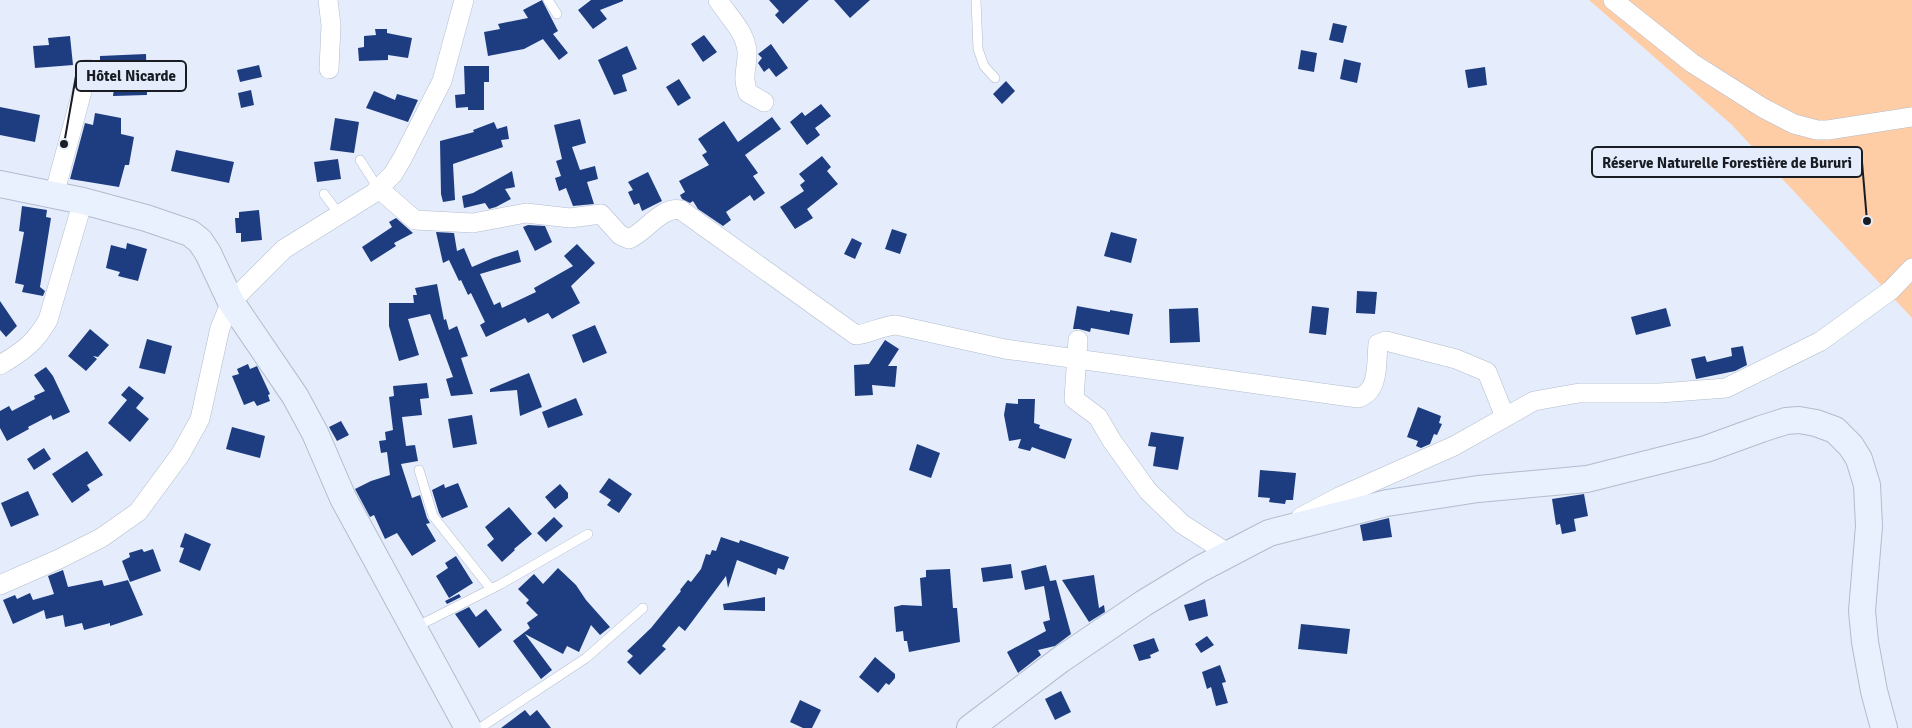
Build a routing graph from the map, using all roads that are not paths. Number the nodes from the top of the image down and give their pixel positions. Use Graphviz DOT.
graph roads {
  1 [pos="328,0"];
  2 [pos="464,0"];
  3 [pos="548,0"];
  4 [pos="718,0"];
  5 [pos="976,0"];
  6 [pos="1613,0"];
  7 [pos="557,14"];
  8 [pos="88,69"];
  9 [pos="329,70"];
  10 [pos="995,78"];
  11 [pos="764,102"];
  12 [pos="1912,118"];
  13 [pos="360,160"];
  14 [pos="0,184"];
  15 [pos="378,188"];
  16 [pos="324,194"];
  17 [pos="54,195"];
  18 [pos="83,201"];
  19 [pos="339,214"];
  20 [pos="1912,268"];
  21 [pos="231,302"];
  22 [pos="1078,340"];
  23 [pos="1077,359"];
  24 [pos="0,365"];
  25 [pos="1505,417"];
  26 [pos="419,470"];
  27 [pos="1269,533"];
  28 [pos="588,534"];
  29 [pos="1229,554"];
  30 [pos="0,585"];
  31 [pos="491,589"];
  32 [pos="643,608"];
  33 [pos="414,628"];
  34 [pos="468,728"];
  35 [pos="480,728"];
  36 [pos="970,728"];
  37 [pos="1884,728"];
  1 -- 9 [label="street"];
  2 -- 15 [label="street"];
  3 -- 7 [label="lane"];
  4 -- 11 [label="street"];
  5 -- 10 [label="lane"];
  6 -- 12 [label="street"];
  8 -- 17 [label="street"];
  13 -- 15 [label="lane"];
  14 -- 17 [label="street"];
  15 -- 19 [label="street"];
  15 -- 23 [label="street"];
  16 -- 19 [label="lane"];
  17 -- 18 [label="street"];
  18 -- 21 [label="street"];
  18 -- 24 [label="street"];
  19 -- 21 [label="street"];
  20 -- 25 [label="street"];
  21 -- 30 [label="street"];
  21 -- 33 [label="street"];
  22 -- 23 [label="street"];
  23 -- 25 [label="street"];
  23 -- 29 [label="street"];
  25 -- 27 [label="street"];
  26 -- 31 [label="lane"];
  27 -- 29 [label="street"];
  27 -- 37 [label="street"];
  28 -- 31 [label="lane"];
  29 -- 36 [label="street"];
  31 -- 33 [label="lane"];
  32 -- 35 [label="lane"];
  33 -- 34 [label="street"];
}
